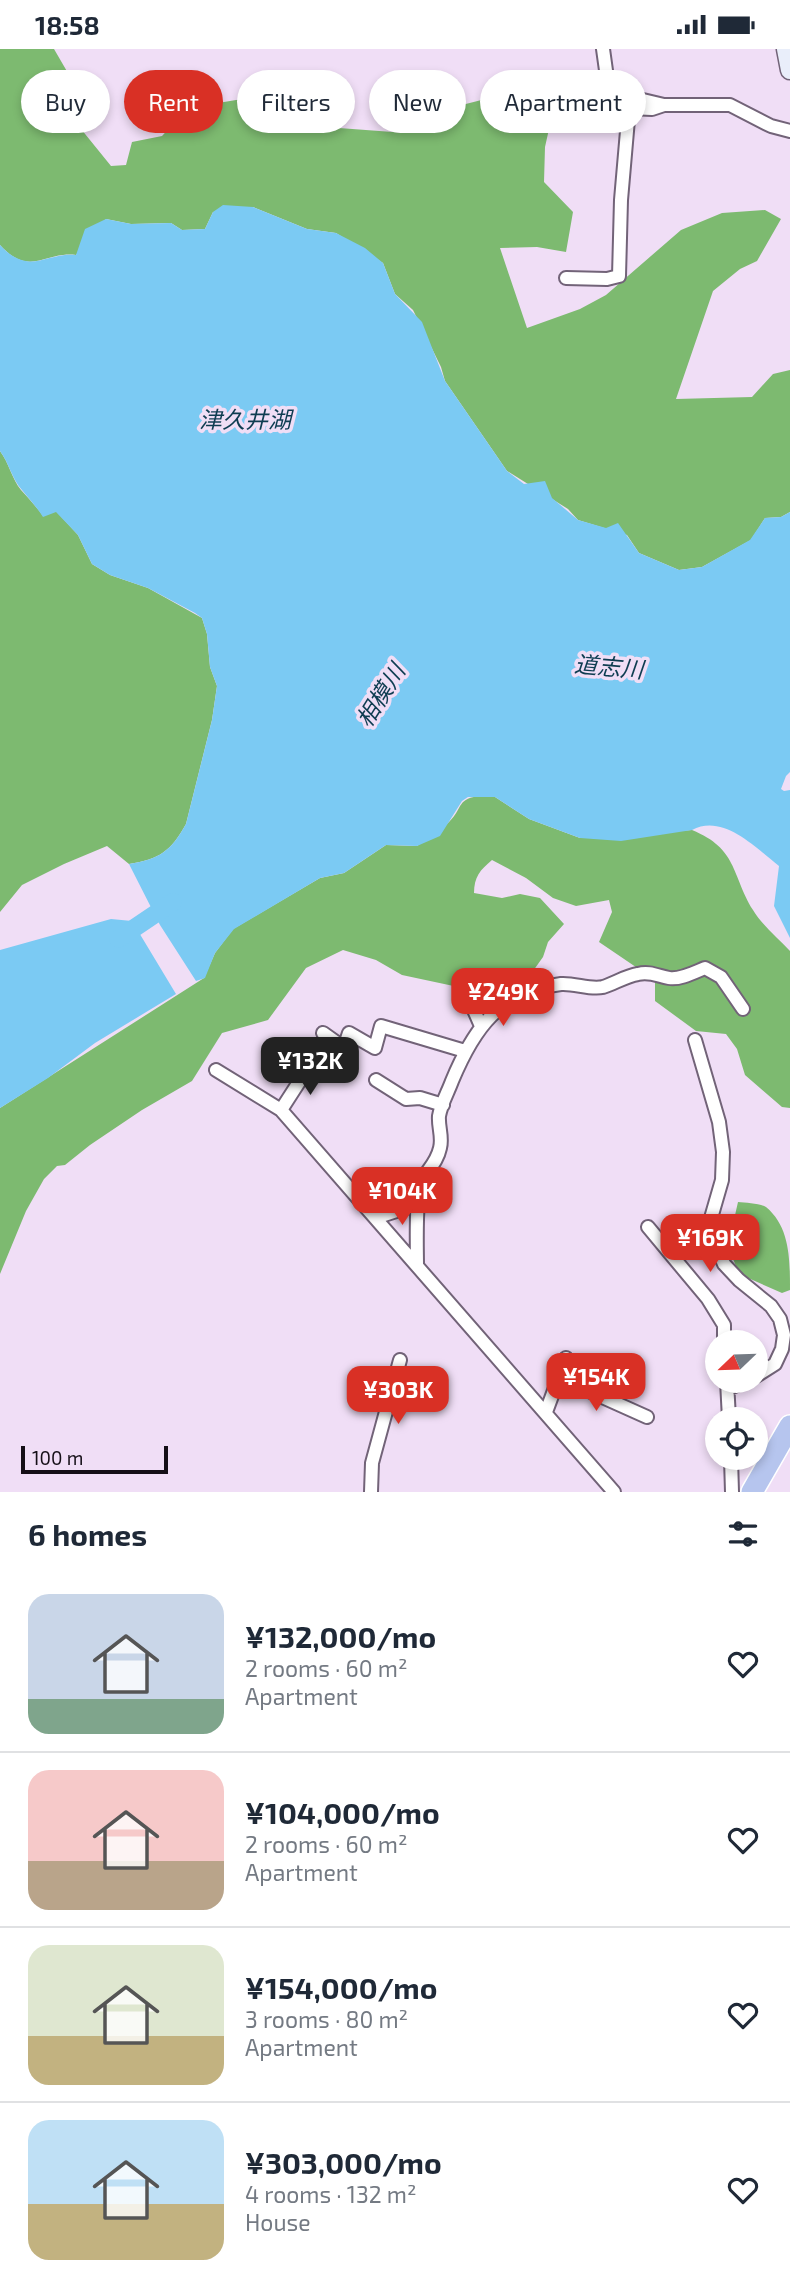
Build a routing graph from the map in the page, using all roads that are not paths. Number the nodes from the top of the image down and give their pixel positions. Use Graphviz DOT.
graph roads {
  1 [pos="603,49"];
  2 [pos="786,49"];
  3 [pos="790,70"];
  4 [pos="664,105"];
  5 [pos="790,131"];
  6 [pos="566,278"];
  7 [pos="470,1001"];
  8 [pos="743,1009"];
  9 [pos="481,1026"];
  10 [pos="323,1033"];
  11 [pos="695,1040"];
  12 [pos="465,1051"];
  13 [pos="310,1065"];
  14 [pos="216,1070"];
  15 [pos="376,1080"];
  16 [pos="443,1105"];
  17 [pos="281,1110"];
  18 [pos="418,1204"];
  19 [pos="375,1218"];
  20 [pos="648,1227"];
  21 [pos="417,1265"];
  22 [pos="724,1330"];
  23 [pos="566,1359"];
  24 [pos="400,1360"];
  25 [pos="768,1368"];
  26 [pos="560,1378"];
  27 [pos="546,1412"];
  28 [pos="647,1417"];
  29 [pos="788,1435"];
  30 [pos="731,1470"];
  31 [pos="371,1492"];
  32 [pos="614,1492"];
  33 [pos="732,1492"];
  34 [pos="752,1492"];
  1 -- 4 [label="street"];
  2 -- 3 [label="street"];
  4 -- 5 [label="street"];
  4 -- 6 [label="street"];
  7 -- 9 [label="street"];
  8 -- 9 [label="street"];
  9 -- 12 [label="street"];
  10 -- 12 [label="street"];
  11 -- 25 [label="street"];
  12 -- 16 [label="street"];
  13 -- 17 [label="street"];
  14 -- 17 [label="street"];
  15 -- 16 [label="street"];
  16 -- 18 [label="street"];
  17 -- 19 [label="street"];
  18 -- 19 [label="street"];
  18 -- 21 [label="street"];
  19 -- 21 [label="street"];
  20 -- 22 [label="street"];
  21 -- 27 [label="street"];
  23 -- 26 [label="street"];
  24 -- 31 [label="street"];
  26 -- 27 [label="street"];
  26 -- 28 [label="street"];
  27 -- 32 [label="street"];
  29 -- 34 [label="highway"];
  30 -- 33 [label="street"];
}
